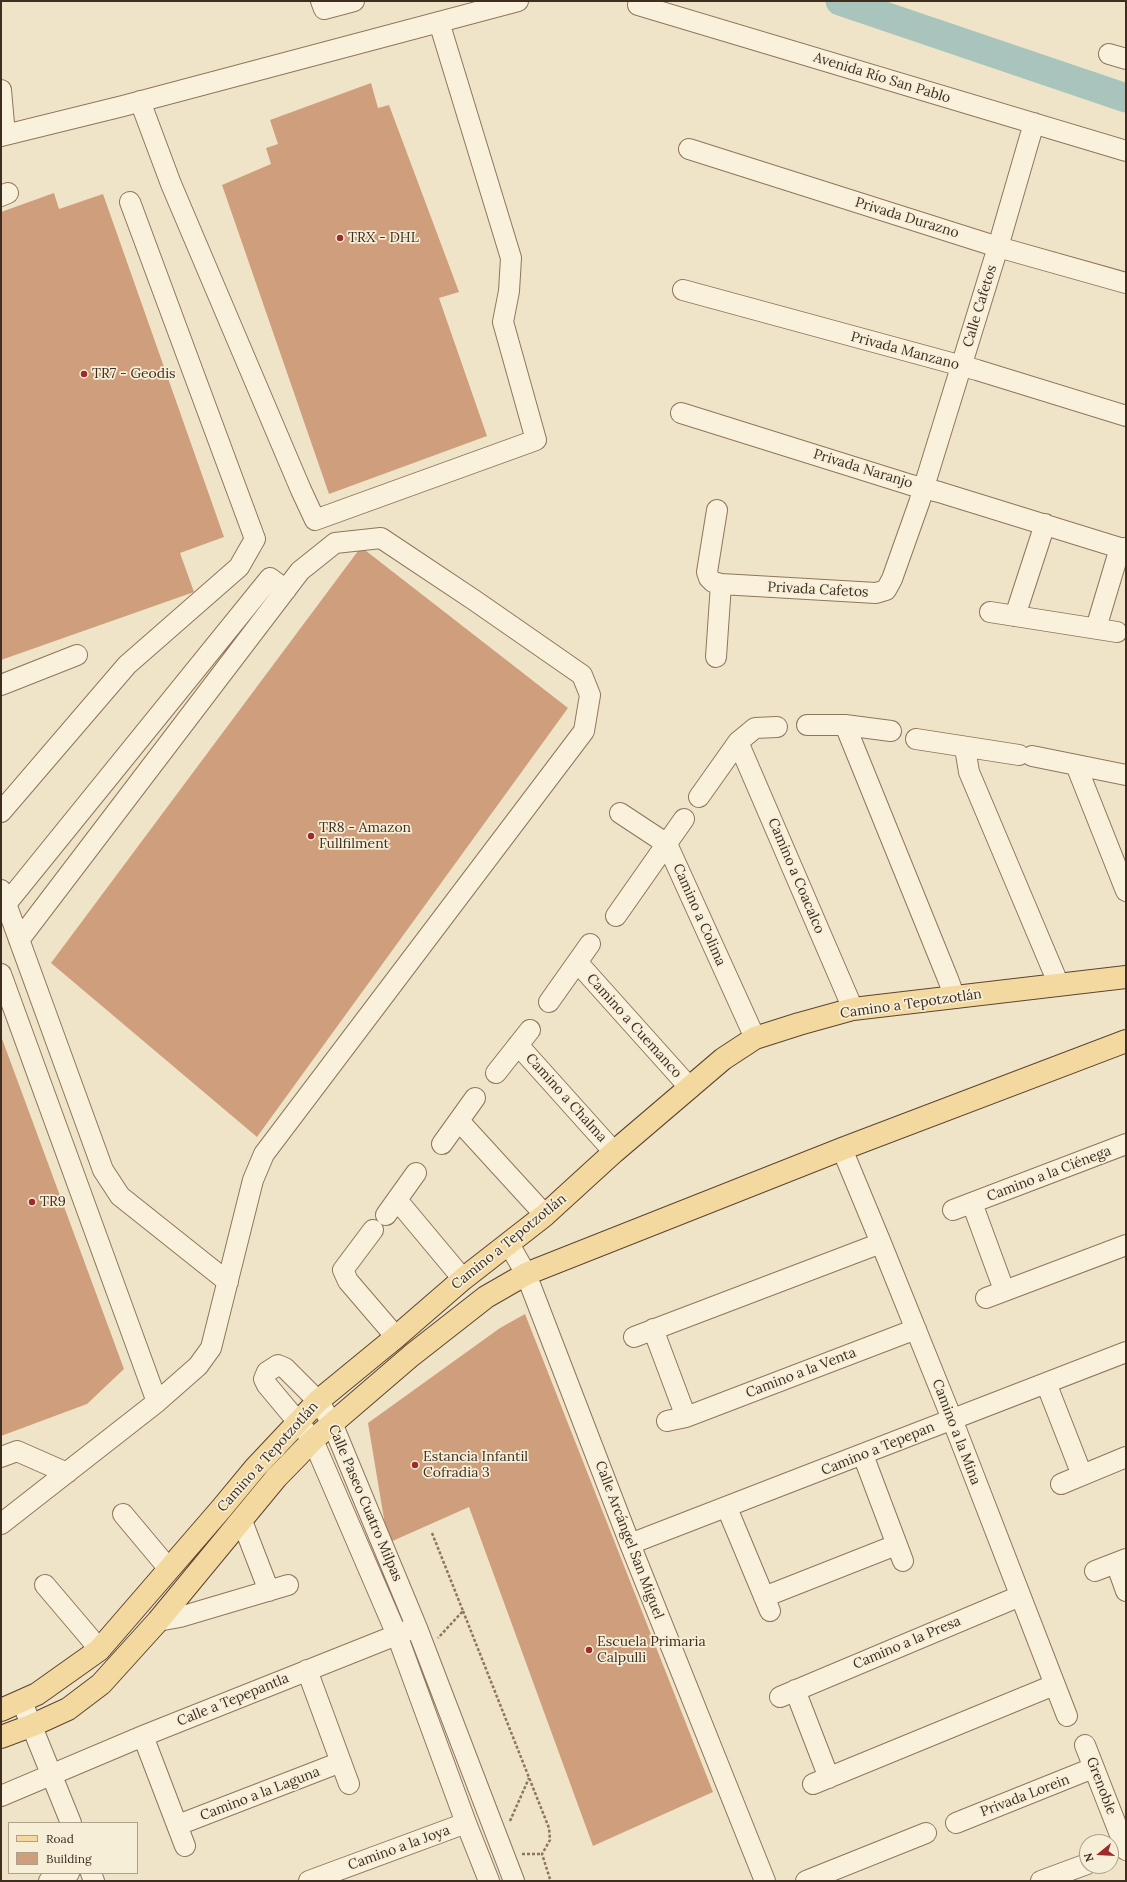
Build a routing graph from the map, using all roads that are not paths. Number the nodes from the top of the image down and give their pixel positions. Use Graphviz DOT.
graph roads {
  1 [pos="321,1"];
  2 [pos="354,1"];
  3 [pos="518,1"];
  4 [pos="496,4"];
  5 [pos="638,5"];
  6 [pos="439,22"];
  7 [pos="1,90"];
  8 [pos="140,101"];
  9 [pos="1034,123"];
  10 [pos="3,135"];
  11 [pos="689,149"];
  12 [pos="1126,151"];
  13 [pos="130,202"];
  14 [pos="998,247"];
  15 [pos="1126,283"];
  16 [pos="683,290"];
  17 [pos="962,366"];
  18 [pos="681,413"];
  19 [pos="1126,416"];
  20 [pos="924,488"];
  21 [pos="717,510"];
  22 [pos="1045,524"];
  23 [pos="1123,548"];
  24 [pos="717,583"];
  25 [pos="286,590"];
  26 [pos="990,612"];
  27 [pos="1015,616"];
  28 [pos="1096,628"];
  29 [pos="1116,632"];
  30 [pos="77,655"];
  31 [pos="716,657"];
  32 [pos="1,685"];
  33 [pos="807,725"];
  34 [pos="845,725"];
  35 [pos="777,727"];
  36 [pos="891,731"];
  37 [pos="916,739"];
  38 [pos="738,742"];
  39 [pos="965,748"];
  40 [pos="1076,765"];
  41 [pos="1126,775"];
  42 [pos="699,797"];
  43 [pos="1,812"];
  44 [pos="620,813"];
  45 [pos="684,819"];
  46 [pos="667,844"];
  47 [pos="1126,891"];
  48 [pos="4,897"];
  49 [pos="616,916"];
  50 [pos="19,940"];
  51 [pos="590,944"];
  52 [pos="578,963"];
  53 [pos="1,974"];
  54 [pos="1126,977"];
  55 [pos="1059,985"];
  56 [pos="954,998"];
  57 [pos="549,1002"];
  58 [pos="852,1010"];
  59 [pos="755,1038"];
  60 [pos="1126,1041"];
  61 [pos="496,1073"];
  62 [pos="690,1088"];
  63 [pos="476,1098"];
  64 [pos="460,1122"];
  65 [pos="442,1144"];
  66 [pos="1126,1144"];
  67 [pos="842,1149"];
  68 [pos="614,1152"];
  69 [pos="416,1173"];
  70 [pos="972,1203"];
  71 [pos="953,1210"];
  72 [pos="386,1215"];
  73 [pos="545,1215"];
  74 [pos="882,1243"];
  75 [pos="509,1244"];
  76 [pos="1126,1245"];
  77 [pos="526,1274"];
  78 [pos="463,1279"];
  79 [pos="228,1282"];
  80 [pos="1004,1290"];
  81 [pos="986,1298"];
  82 [pos="653,1329"];
  83 [pos="916,1329"];
  84 [pos="396,1337"];
  85 [pos="634,1337"];
  86 [pos="1126,1352"];
  87 [pos="1046,1383"];
  88 [pos="318,1401"];
  89 [pos="157,1402"];
  90 [pos="686,1417"];
  91 [pos="952,1419"];
  92 [pos="667,1421"];
  93 [pos="299,1422"];
  94 [pos="332,1423"];
  95 [pos="313,1440"];
  96 [pos="863,1455"];
  97 [pos="1,1457"];
  98 [pos="1126,1457"];
  99 [pos="67,1473"];
  100 [pos="1082,1475"];
  101 [pos="1061,1484"];
  102 [pos="727,1508"];
  103 [pos="123,1514"];
  104 [pos="242,1521"];
  105 [pos="1,1524"];
  106 [pos="630,1544"];
  107 [pos="1121,1561"];
  108 [pos="169,1569"];
  109 [pos="1095,1571"];
  110 [pos="45,1585"];
  111 [pos="288,1585"];
  112 [pos="269,1591"];
  113 [pos="1126,1591"];
  114 [pos="1020,1596"];
  115 [pos="158,1621"];
  116 [pos="417,1628"];
  117 [pos="397,1635"];
  118 [pos="99,1650"];
  119 [pos="307,1670"];
  120 [pos="1054,1685"];
  121 [pos="22,1702"];
  122 [pos="1,1710"];
  123 [pos="1067,1716"];
  124 [pos="33,1725"];
  125 [pos="143,1736"];
  126 [pos="1,1737"];
  127 [pos="1085,1745"];
  128 [pos="341,1762"];
  129 [pos="1094,1768"];
  130 [pos="51,1775"];
  131 [pos="349,1784"];
  132 [pos="1,1796"];
  133 [pos="70,1822"];
  134 [pos="466,1823"];
  135 [pos="956,1823"];
  136 [pos="178,1825"];
  137 [pos="926,1833"];
  138 [pos="185,1846"];
  139 [pos="1126,1850"];
  140 [pos="1079,1867"];
  141 [pos="66,1874"];
  142 [pos="49,1881"];
  143 [pos="309,1881"];
  144 [pos="489,1881"];
  145 [pos="514,1881"];
  146 [pos="765,1881"];
  147 [pos="806,1881"];
  148 [pos="1041,1881"];
  1 -- 2 [label="street"];
  3 -- 4 [label="street"];
  4 -- 6 [label="street"];
  5 -- 9 [label="street, Avenida Río San Pablo"];
  6 -- 8 [label="street"];
  6 -- 8 [label="street"];
  7 -- 10 [label="street"];
  8 -- 10 [label="street"];
  9 -- 12 [label="street, Avenida Río San Pablo"];
  9 -- 14 [label="street, Calle Cafetos"];
  11 -- 14 [label="street, Privada Durazno"];
  13 -- 43 [label="street"];
  14 -- 15 [label="street, Privada Durazno"];
  14 -- 17 [label="street, Calle Cafetos"];
  16 -- 17 [label="street, Privada Manzano"];
  17 -- 19 [label="street, Privada Manzano"];
  17 -- 20 [label="street, Calle Cafetos"];
  18 -- 20 [label="street, Privada Naranjo"];
  20 -- 22 [label="street, Privada Naranjo"];
  20 -- 24 [label="street, Privada Cafetos"];
  21 -- 24 [label="street"];
  22 -- 23 [label="street, Privada Naranjo"];
  22 -- 27 [label="street"];
  23 -- 28 [label="street, Privada Naranjo"];
  24 -- 31 [label="street"];
  25 -- 48 [label="street"];
  25 -- 50 [label="street"];
  25 -- 79 [label="street"];
  26 -- 27 [label="street"];
  27 -- 28 [label="street"];
  28 -- 29 [label="street"];
  30 -- 32 [label="street"];
  33 -- 34 [label="street"];
  34 -- 36 [label="street"];
  34 -- 56 [label="street"];
  35 -- 38 [label="street"];
  37 -- 39 [label="street"];
  38 -- 42 [label="street"];
  38 -- 58 [label="street, Camino a Coacalco"];
  39 -- 40 [label="street"];
  39 -- 55 [label="street"];
  40 -- 41 [label="street"];
  40 -- 47 [label="street"];
  44 -- 46 [label="street"];
  45 -- 46 [label="street"];
  46 -- 49 [label="street"];
  46 -- 59 [label="street, Camino a Colima"];
  48 -- 50 [label="street"];
  50 -- 79 [label="street"];
  51 -- 52 [label="street"];
  52 -- 57 [label="street"];
  52 -- 62 [label="street, Camino a Cuemanco"];
  53 -- 89 [label="street"];
  54 -- 55 [label="main road, Camino a Tepotzotlán"];
  55 -- 56 [label="main road, Camino a Tepotzotlán"];
  56 -- 58 [label="main road, Camino a Tepotzotlán"];
  58 -- 59 [label="main road, Camino a Tepotzotlán"];
  59 -- 62 [label="main road, Camino a Tepotzotlán"];
  60 -- 67 [label="main road, Camino a Tepotzotlán"];
  61 -- 68 [label="street, Camino a Chalma"];
  62 -- 68 [label="main road, Camino a Tepotzotlán"];
  63 -- 64 [label="street"];
  64 -- 65 [label="street"];
  64 -- 73 [label="street"];
  66 -- 70 [label="street, Camino a la Ciénega"];
  67 -- 74 [label="street, Camino a la Mina"];
  67 -- 77 [label="main road, Camino a Tepotzotlán"];
  68 -- 73 [label="main road, Camino a Tepotzotlán"];
  69 -- 72 [label="street"];
  70 -- 71 [label="street, Camino a la Ciénega"];
  70 -- 80 [label="street, Camino a la Ciénega"];
  72 -- 78 [label="street"];
  72 -- 84 [label="street"];
  73 -- 75 [label="main road, Camino a Tepotzotlán"];
  74 -- 82 [label="street"];
  74 -- 83 [label="street, Camino a la Mina"];
  75 -- 77 [label="street, Calle Arcángel San Miguel"];
  75 -- 78 [label="main road, Camino a Tepotzotlán"];
  76 -- 80 [label="street"];
  77 -- 94 [label="main road, Camino a Tepotzotlán"];
  77 -- 106 [label="street, Calle Arcángel San Miguel"];
  78 -- 84 [label="main road, Camino a Tepotzotlán"];
  79 -- 89 [label="street"];
  80 -- 81 [label="street"];
  82 -- 85 [label="street"];
  82 -- 90 [label="street"];
  83 -- 90 [label="street, Camino a la Venta"];
  83 -- 91 [label="street, Camino a la Mina"];
  84 -- 88 [label="main road, Camino a Tepotzotlán"];
  86 -- 87 [label="street, Camino a Tepepan"];
  87 -- 91 [label="street, Camino a Tepepan"];
  87 -- 100 [label="street"];
  88 -- 93 [label="main road, Camino a Tepotzotlán"];
  88 -- 93 [label="street, Calle Paseo Cuatro Milpas"];
  88 -- 94 [label="street, Calle Paseo Cuatro Milpas"];
  89 -- 99 [label="street"];
  90 -- 92 [label="street, Camino a la Venta"];
  91 -- 96 [label="street, Camino a Tepepan"];
  91 -- 114 [label="street, Camino a la Mina"];
  93 -- 95 [label="street, Calle Paseo Cuatro Milpas"];
  93 -- 108 [label="main road, Camino a Tepotzotlán"];
  94 -- 95 [label="main road, Camino a Tepotzotlán"];
  94 -- 116 [label="street, Calle Paseo Cuatro Milpas"];
  95 -- 104 [label="main road, Camino a Tepotzotlán"];
  95 -- 117 [label="street, Calle Paseo Cuatro Milpas"];
  96 -- 102 [label="street, Camino a Tepepan"];
  96 -- 102 [label="street"];
  97 -- 99 [label="street"];
  98 -- 100 [label="street"];
  99 -- 105 [label="street"];
  100 -- 101 [label="street"];
  102 -- 106 [label="street, Camino a Tepepan"];
  103 -- 108 [label="street"];
  104 -- 112 [label="street"];
  104 -- 115 [label="main road, Camino a Tepotzotlán"];
  106 -- 146 [label="street, Calle Arcángel San Miguel"];
  107 -- 109 [label="street"];
  107 -- 113 [label="street"];
  108 -- 118 [label="main road, Camino a Tepotzotlán"];
  110 -- 118 [label="street"];
  111 -- 112 [label="street"];
  112 -- 115 [label="street"];
  114 -- 120 [label="street, Camino a la Mina"];
  114 -- 120 [label="street, Camino a la Presa"];
  115 -- 124 [label="main road, Camino a Tepotzotlán"];
  116 -- 117 [label="street, Calle a Tepepantla"];
  116 -- 145 [label="street, Calle Paseo Cuatro Milpas"];
  117 -- 119 [label="street, Calle a Tepepantla"];
  117 -- 134 [label="street, Calle Paseo Cuatro Milpas"];
  118 -- 121 [label="main road, Camino a Tepotzotlán"];
  119 -- 125 [label="street, Calle a Tepepantla"];
  119 -- 128 [label="street"];
  120 -- 123 [label="street, Camino a la Mina"];
  121 -- 122 [label="main road, Camino a Tepotzotlán"];
  121 -- 124 [label="street"];
  124 -- 126 [label="main road, Camino a Tepotzotlán"];
  124 -- 130 [label="street"];
  125 -- 130 [label="street, Calle a Tepepantla"];
  125 -- 136 [label="street"];
  127 -- 129 [label="street, Grenoble"];
  128 -- 131 [label="street"];
  128 -- 136 [label="street, Camino a la Laguna"];
  129 -- 135 [label="street, Privada Lorein"];
  129 -- 139 [label="street, Grenoble"];
  130 -- 132 [label="street, Calle a Tepepantla"];
  130 -- 133 [label="street"];
  134 -- 143 [label="street, Camino a la Joya"];
  134 -- 144 [label="street, Calle Paseo Cuatro Milpas"];
  136 -- 138 [label="street"];
  137 -- 147 [label="street"];
  140 -- 148 [label="street"];
  141 -- 142 [label="street"];
}
